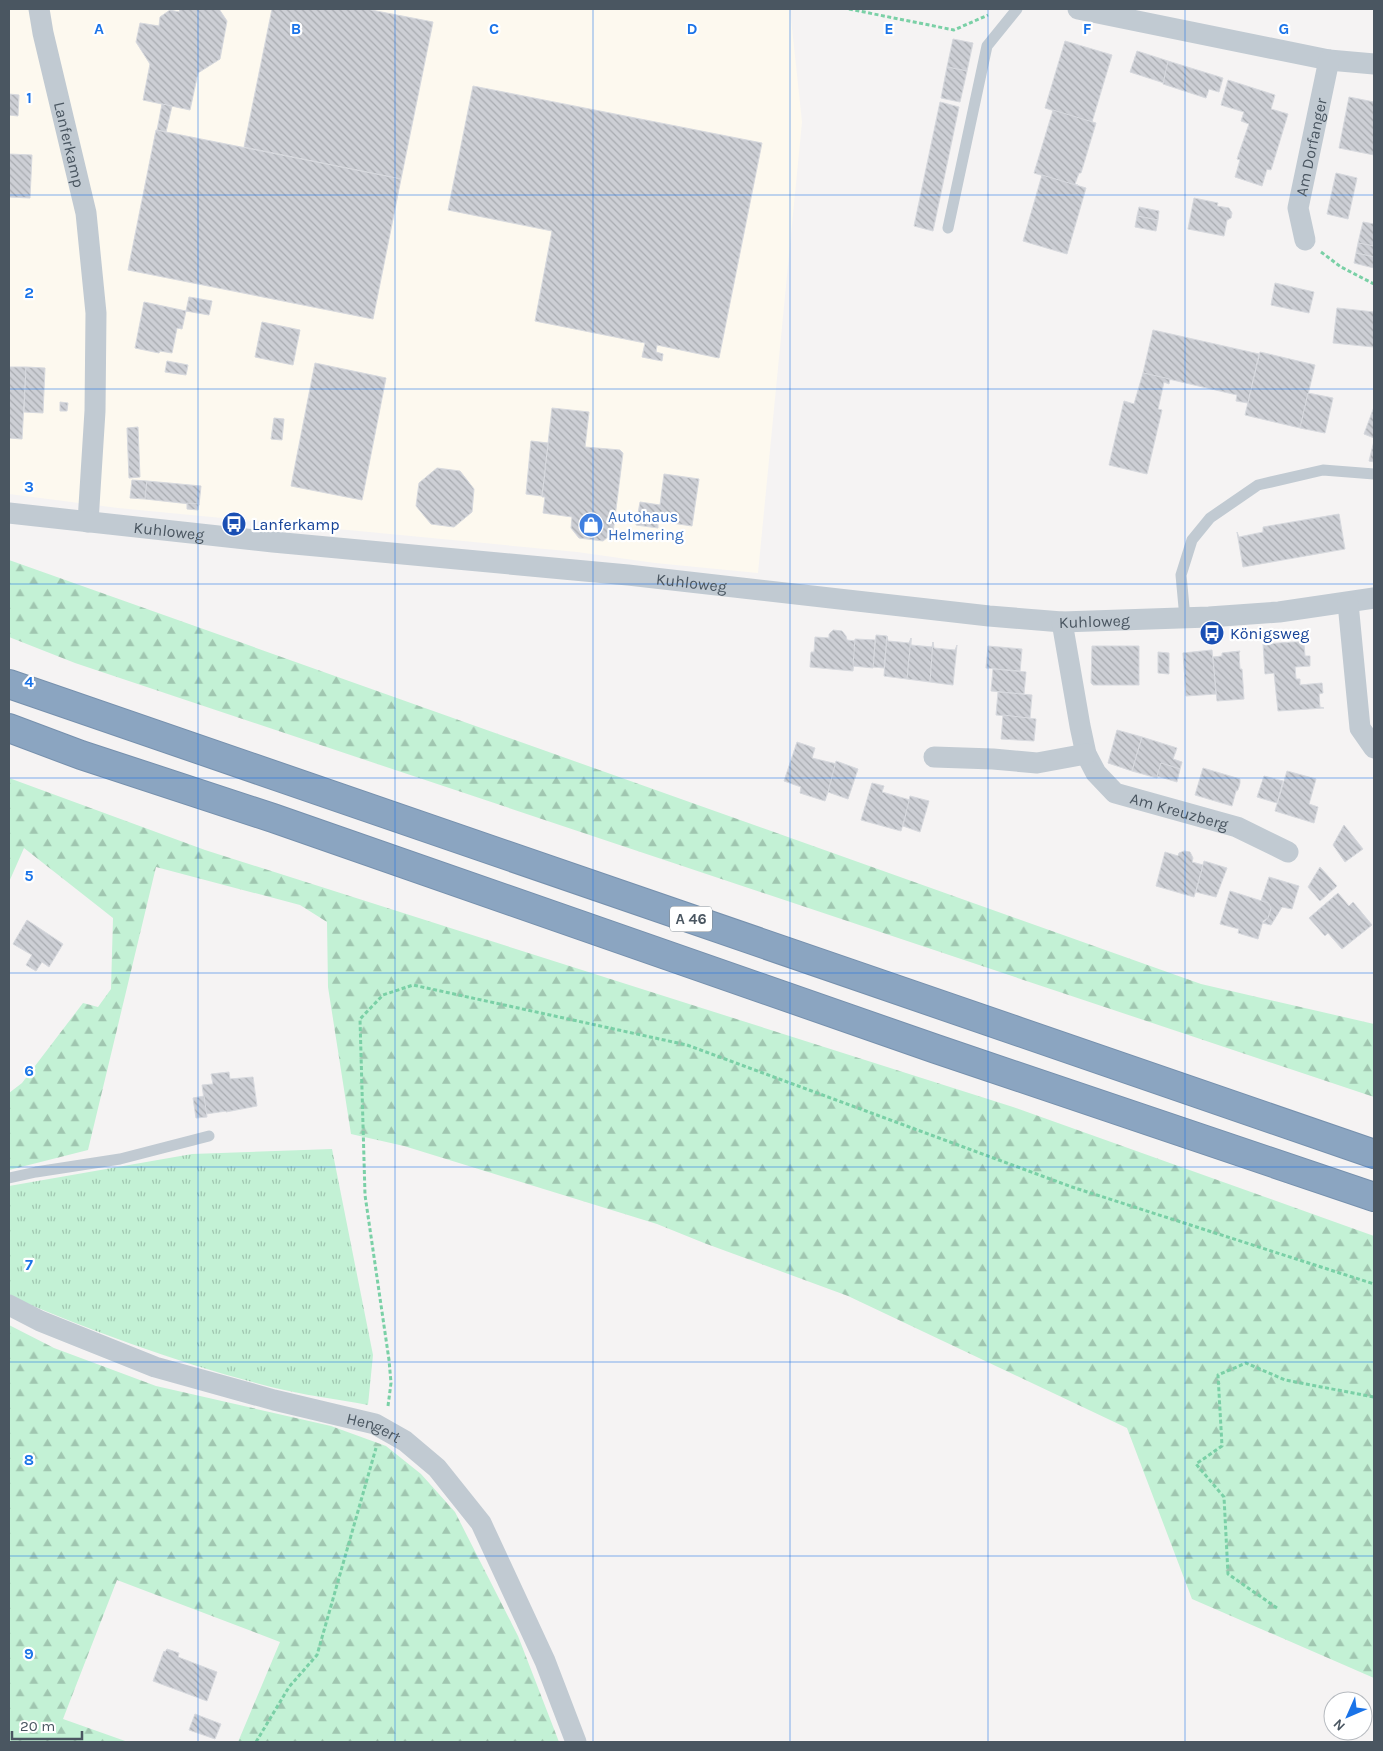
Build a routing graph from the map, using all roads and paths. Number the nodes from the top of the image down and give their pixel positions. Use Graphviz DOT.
graph roads {
  1 [pos="39,9"];
  2 [pos="849,9"];
  3 [pos="1017,9"];
  4 [pos="1078,9"];
  5 [pos="994,12"];
  6 [pos="1329,60"];
  7 [pos="1374,64"];
  8 [pos="948,228"];
  9 [pos="1305,240"];
  10 [pos="1374,284"];
  11 [pos="1374,474"];
  12 [pos="9,513"];
  13 [pos="88,522"];
  14 [pos="1374,598"];
  15 [pos="1348,603"];
  16 [pos="1185,618"];
  17 [pos="1062,622"];
  18 [pos="9,684"];
  19 [pos="9,728"];
  20 [pos="1374,748"];
  21 [pos="1086,754"];
  22 [pos="934,757"];
  23 [pos="1288,852"];
  24 [pos="208,1136"];
  25 [pos="1374,1154"];
  26 [pos="9,1178"];
  27 [pos="1374,1197"];
  28 [pos="1374,1284"];
  29 [pos="9,1305"];
  30 [pos="1374,1397"];
  31 [pos="382,1428"];
  32 [pos="1277,1608"];
  33 [pos="256,1742"];
  34 [pos="576,1742"];
  1 -- 13 [label="street, Lanferkamp"];
  2 -- 5 [label="path"];
  3 -- 8 [label="lane"];
  4 -- 6 [label="street"];
  6 -- 7 [label="street"];
  6 -- 9 [label="street, Am Dorfanger"];
  9 -- 10 [label="path"];
  11 -- 16 [label="lane"];
  12 -- 13 [label="street, Kuhloweg"];
  13 -- 17 [label="street, Kuhloweg"];
  14 -- 15 [label="street, Kuhloweg"];
  15 -- 16 [label="street, Kuhloweg"];
  15 -- 20 [label="street"];
  16 -- 17 [label="street, Kuhloweg"];
  17 -- 21 [label="street, Am Kreuzberg"];
  18 -- 25 [label="highway, A 46"];
  19 -- 27 [label="highway, A 46"];
  21 -- 22 [label="street"];
  21 -- 23 [label="street, Am Kreuzberg"];
  24 -- 26 [label="lane"];
  28 -- 31 [label="path"];
  29 -- 31 [label="street, Hengert"];
  30 -- 32 [label="path"];
  31 -- 33 [label="path"];
  31 -- 34 [label="street, Hengert"];
}
